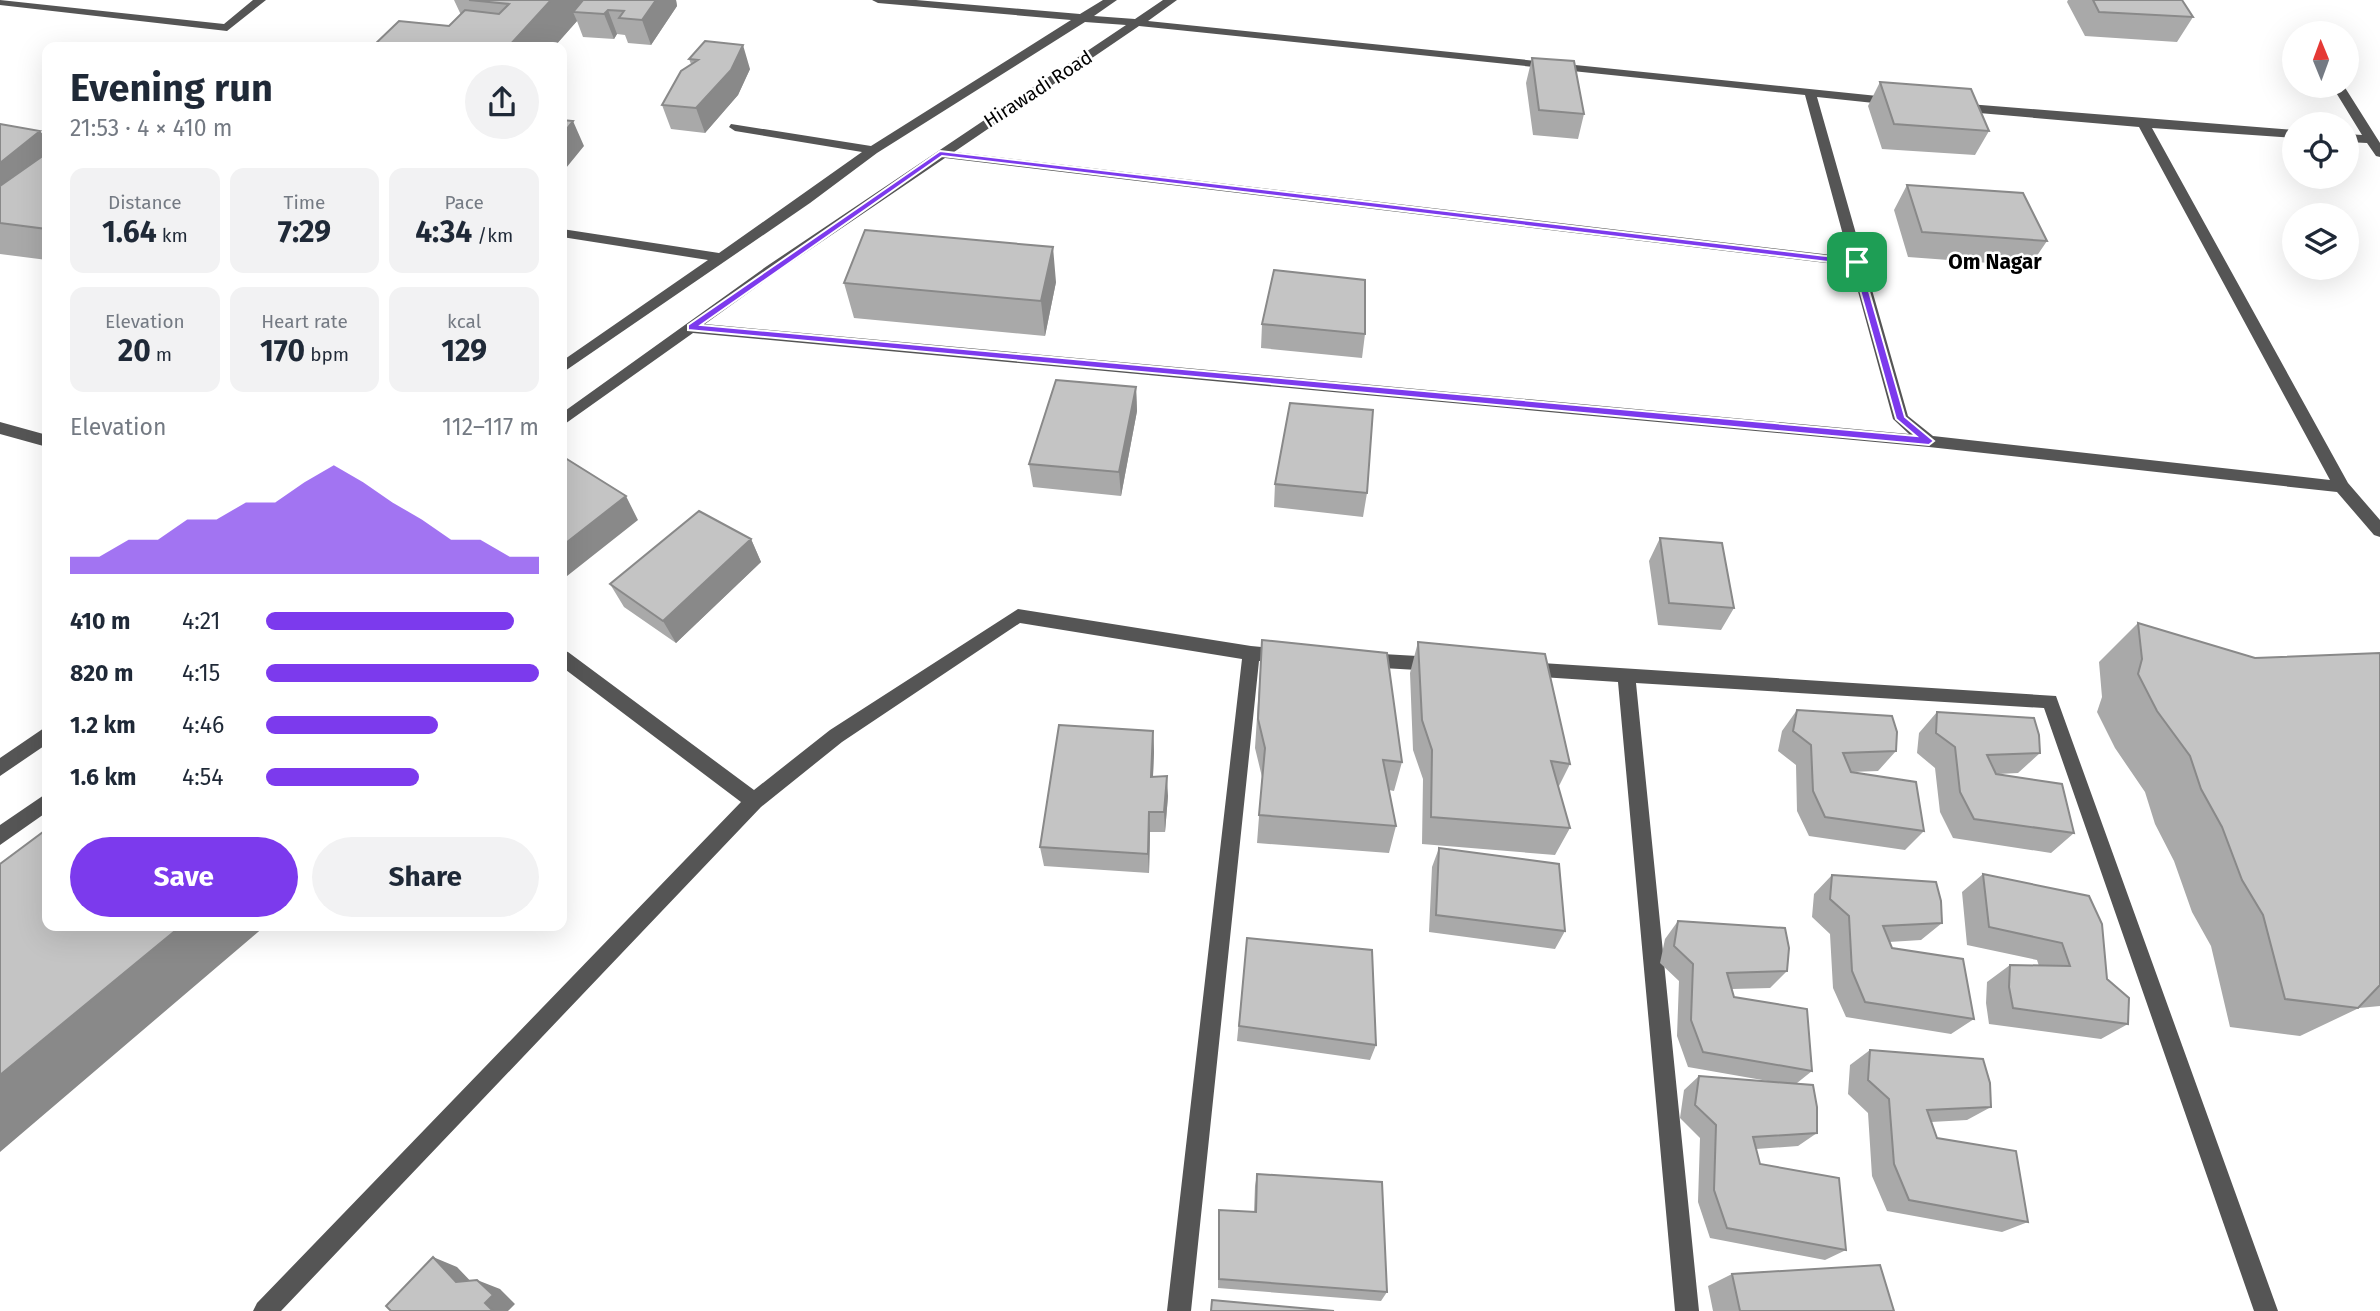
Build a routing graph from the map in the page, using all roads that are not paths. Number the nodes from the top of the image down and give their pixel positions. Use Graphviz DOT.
graph roads {
  1 [pos="260,0"];
  2 [pos="878,0"];
  3 [pos="1111,0"];
  4 [pos="1171,0"];
  5 [pos="0,2"];
  6 [pos="1085,18"];
  7 [pos="1139,23"];
  8 [pos="1810,93"];
  9 [pos="2345,98"];
  10 [pos="1907,102"];
  11 [pos="1949,106"];
  12 [pos="2143,124"];
  13 [pos="736,127"];
  14 [pos="2282,133"];
  15 [pos="2359,138"];
  16 [pos="2371,139"];
  17 [pos="873,150"];
  18 [pos="2380,153"];
  19 [pos="940,154"];
  20 [pos="567,234"];
  21 [pos="721,258"];
  22 [pos="1857,262"];
  23 [pos="692,328"];
  24 [pos="567,365"];
  25 [pos="567,417"];
  26 [pos="0,428"];
  27 [pos="42,439"];
  28 [pos="1929,441"];
  29 [pos="2342,487"];
  30 [pos="2380,531"];
  31 [pos="1251,653"];
  32 [pos="1307,656"];
  33 [pos="1348,659"];
  34 [pos="567,661"];
  35 [pos="1460,665"];
  36 [pos="1501,668"];
  37 [pos="1626,675"];
  38 [pos="42,737"];
  39 [pos="0,768"];
  40 [pos="754,801"];
  41 [pos="42,804"];
  42 [pos="0,836"];
  43 [pos="265,1311"];
  44 [pos="1179,1311"];
  45 [pos="1688,1311"];
  46 [pos="2266,1311"];
  1 -- 5 [label="street"];
  2 -- 6 [label="street"];
  3 -- 6 [label="street"];
  4 -- 7 [label="street, Hirawadi Road"];
  6 -- 7 [label="street"];
  6 -- 17 [label="street"];
  7 -- 8 [label="street"];
  7 -- 19 [label="street, Hirawadi Road"];
  8 -- 10 [label="street"];
  8 -- 22 [label="street"];
  9 -- 16 [label="street"];
  11 -- 12 [label="street"];
  12 -- 14 [label="street"];
  12 -- 29 [label="street"];
  13 -- 17 [label="street"];
  15 -- 16 [label="street"];
  16 -- 18 [label="street"];
  17 -- 21 [label="street"];
  19 -- 22 [label="street"];
  19 -- 23 [label="street, Hirawadi Road"];
  20 -- 21 [label="street"];
  21 -- 24 [label="street"];
  22 -- 28 [label="street"];
  23 -- 25 [label="street, Hirawadi Road"];
  23 -- 28 [label="street"];
  26 -- 27 [label="street"];
  28 -- 29 [label="street"];
  29 -- 30 [label="street"];
  31 -- 32 [label="street"];
  31 -- 40 [label="street"];
  31 -- 44 [label="street"];
  33 -- 35 [label="street"];
  34 -- 40 [label="street"];
  36 -- 37 [label="street"];
  37 -- 45 [label="street"];
  37 -- 46 [label="street"];
  38 -- 39 [label="street"];
  40 -- 43 [label="street"];
  41 -- 42 [label="street"];
}
